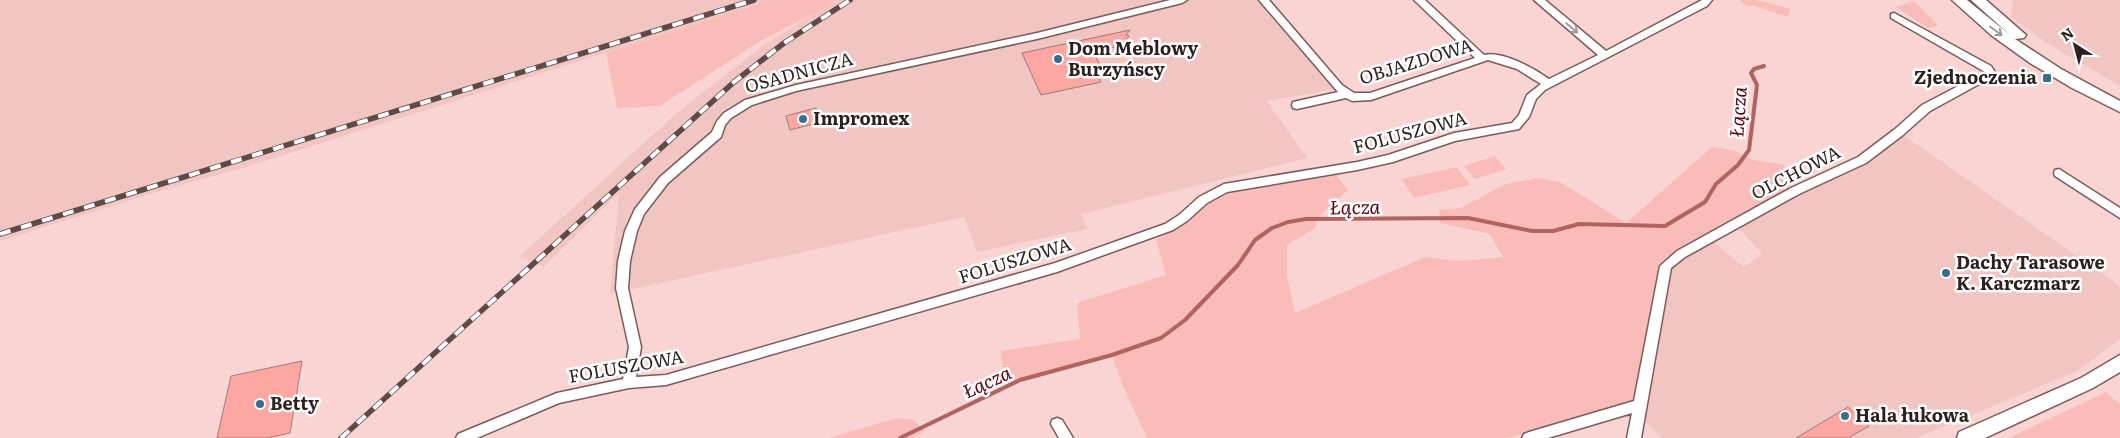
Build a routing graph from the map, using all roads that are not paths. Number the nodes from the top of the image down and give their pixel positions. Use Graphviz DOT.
graph roads {
  1 [pos="1182,0"];
  2 [pos="1264,0"];
  3 [pos="1419,0"];
  4 [pos="1539,0"];
  5 [pos="1707,0"];
  6 [pos="1958,0"];
  7 [pos="1978,0"];
  8 [pos="1894,16"];
  9 [pos="1606,56"];
  10 [pos="1482,59"];
  11 [pos="1550,84"];
  12 [pos="1346,94"];
  13 [pos="2120,95"];
  14 [pos="1297,105"];
  15 [pos="2120,107"];
  16 [pos="2059,173"];
  17 [pos="2120,214"];
  18 [pos="2120,363"];
  19 [pos="629,383"];
  20 [pos="1641,405"];
  21 [pos="1057,424"];
  22 [pos="464,438"];
  23 [pos="1066,438"];
  24 [pos="1530,438"];
  25 [pos="1634,438"];
  26 [pos="1966,438"];
  1 -- 19 [label="street, OSADNICZA"];
  2 -- 12 [label="street, OBJAZDOWA"];
  3 -- 10 [label="street"];
  4 -- 9 [label="street, one-way"];
  5 -- 9 [label="street"];
  6 -- 15 [label="main road, one-way"];
  7 -- 13 [label="main road"];
  8 -- 20 [label="street, OLCHOWA"];
  9 -- 11 [label="street"];
  10 -- 11 [label="street, OBJAZDOWA"];
  10 -- 12 [label="street, OBJAZDOWA"];
  11 -- 19 [label="street, FOLUSZOWA"];
  12 -- 14 [label="street, OBJAZDOWA"];
  16 -- 17 [label="street"];
  18 -- 26 [label="main road"];
  19 -- 22 [label="street, FOLUSZOWA"];
  20 -- 24 [label="street"];
  20 -- 25 [label="street, OLCHOWA"];
  21 -- 23 [label="street"];
}
